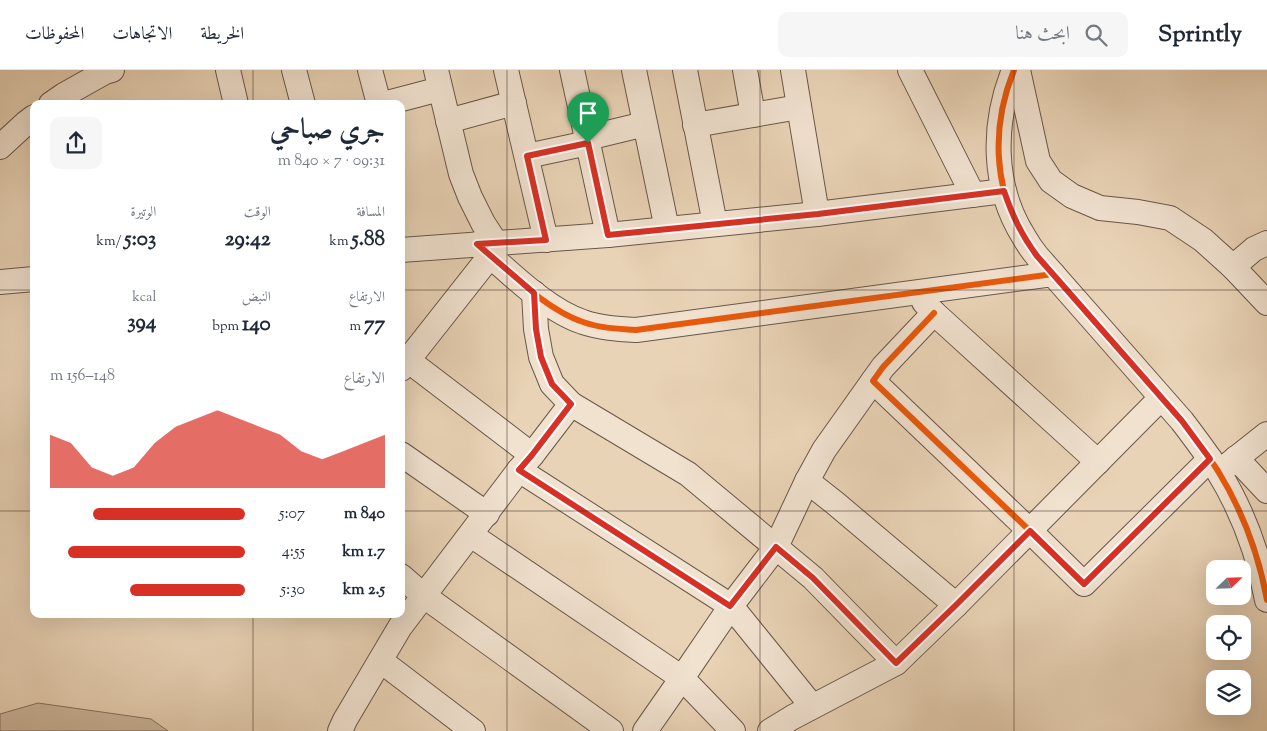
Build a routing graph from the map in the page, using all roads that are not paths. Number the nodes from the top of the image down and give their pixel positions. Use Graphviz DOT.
graph roads {
  1 [pos="112,70"];
  2 [pos="228,70"];
  3 [pos="294,70"];
  4 [pos="370,70"];
  5 [pos="572,70"];
  6 [pos="634,70"];
  7 [pos="685,70"];
  8 [pos="745,70"];
  9 [pos="793,70"];
  10 [pos="910,70"];
  11 [pos="1014,70"];
  12 [pos="1018,70"];
  13 [pos="510,71"];
  14 [pos="438,79"];
  15 [pos="57,100"];
  16 [pos="235,100"];
  17 [pos="302,100"];
  18 [pos="378,100"];
  19 [pos="392,100"];
  20 [pos="514,103"];
  21 [pos="799,107"];
  22 [pos="753,115"];
  23 [pos="30,120"];
  24 [pos="448,121"];
  25 [pos="645,124"];
  26 [pos="695,125"];
  27 [pos="588,140"];
  28 [pos="0,147"];
  29 [pos="527,156"];
  30 [pos="1004,191"];
  31 [pos="973,195"];
  32 [pos="818,214"];
  33 [pos="714,224"];
  34 [pos="667,229"];
  35 [pos="608,235"];
  36 [pos="546,240"];
  37 [pos="1267,243"];
  38 [pos="488,248"];
  39 [pos="405,250"];
  40 [pos="1233,267"];
  41 [pos="1053,274"];
  42 [pos="30,279"];
  43 [pos="0,282"];
  44 [pos="534,293"];
  45 [pos="916,293"];
  46 [pos="1267,303"];
  47 [pos="934,313"];
  48 [pos="405,360"];
  49 [pos="405,362"];
  50 [pos="872,381"];
  51 [pos="1161,398"];
  52 [pos="571,404"];
  53 [pos="1267,434"];
  54 [pos="405,457"];
  55 [pos="526,462"];
  56 [pos="1098,462"];
  57 [pos="1222,463"];
  58 [pos="807,481"];
  59 [pos="1267,491"];
  60 [pos="487,514"];
  61 [pos="1030,531"];
  62 [pos="471,535"];
  63 [pos="776,547"];
  64 [pos="405,579"];
  65 [pos="424,596"];
  66 [pos="1267,600"];
  67 [pos="956,605"];
  68 [pos="730,606"];
  69 [pos="381,660"];
  70 [pos="896,663"];
  71 [pos="682,678"];
  72 [pos="812,706"];
  73 [pos="340,731"];
  74 [pos="473,731"];
  75 [pos="611,731"];
  76 [pos="644,731"];
  77 [pos="734,731"];
  78 [pos="770,731"];
  1 -- 15 [label="street"];
  2 -- 16 [label="street"];
  3 -- 17 [label="street"];
  4 -- 18 [label="street"];
  5 -- 27 [label="street"];
  6 -- 25 [label="street"];
  7 -- 26 [label="street"];
  8 -- 22 [label="street"];
  9 -- 21 [label="street"];
  10 -- 31 [label="street"];
  11 -- 30 [label="street"];
  12 -- 40 [label="street"];
  13 -- 20 [label="street"];
  14 -- 19 [label="street"];
  14 -- 24 [label="street"];
  20 -- 24 [label="street"];
  20 -- 29 [label="street"];
  21 -- 22 [label="street"];
  21 -- 32 [label="street"];
  22 -- 26 [label="street"];
  23 -- 28 [label="street"];
  24 -- 38 [label="street"];
  25 -- 27 [label="street"];
  25 -- 34 [label="street"];
  26 -- 33 [label="street"];
  27 -- 29 [label="street"];
  27 -- 35 [label="street"];
  29 -- 36 [label="street"];
  30 -- 31 [label="street"];
  30 -- 41 [label="street"];
  31 -- 32 [label="street"];
  32 -- 33 [label="street"];
  33 -- 34 [label="street"];
  34 -- 35 [label="street"];
  35 -- 36 [label="street"];
  36 -- 38 [label="street"];
  37 -- 40 [label="street"];
  38 -- 39 [label="street"];
  38 -- 44 [label="street"];
  38 -- 48 [label="street"];
  40 -- 46 [label="street"];
  41 -- 45 [label="street"];
  41 -- 51 [label="street"];
  42 -- 43 [label="street"];
  44 -- 45 [label="street"];
  44 -- 52 [label="street"];
  45 -- 47 [label="street"];
  47 -- 50 [label="street"];
  47 -- 56 [label="street"];
  49 -- 55 [label="street"];
  50 -- 58 [label="street"];
  50 -- 61 [label="street"];
  51 -- 56 [label="street"];
  51 -- 57 [label="street"];
  52 -- 55 [label="street"];
  52 -- 63 [label="street"];
  53 -- 57 [label="street"];
  54 -- 60 [label="street"];
  55 -- 60 [label="street"];
  55 -- 68 [label="street"];
  56 -- 61 [label="street"];
  57 -- 59 [label="street"];
  57 -- 61 [label="street"];
  57 -- 66 [label="street"];
  58 -- 63 [label="street"];
  58 -- 67 [label="street"];
  60 -- 62 [label="street"];
  61 -- 67 [label="street"];
  62 -- 65 [label="street"];
  62 -- 71 [label="street"];
  63 -- 68 [label="street"];
  63 -- 70 [label="street"];
  64 -- 65 [label="street"];
  65 -- 69 [label="street"];
  65 -- 75 [label="street"];
  67 -- 70 [label="street"];
  68 -- 71 [label="street"];
  68 -- 72 [label="street"];
  69 -- 73 [label="street"];
  69 -- 74 [label="street"];
  70 -- 72 [label="street"];
  71 -- 76 [label="street"];
  71 -- 77 [label="street"];
  72 -- 78 [label="street"];
}
